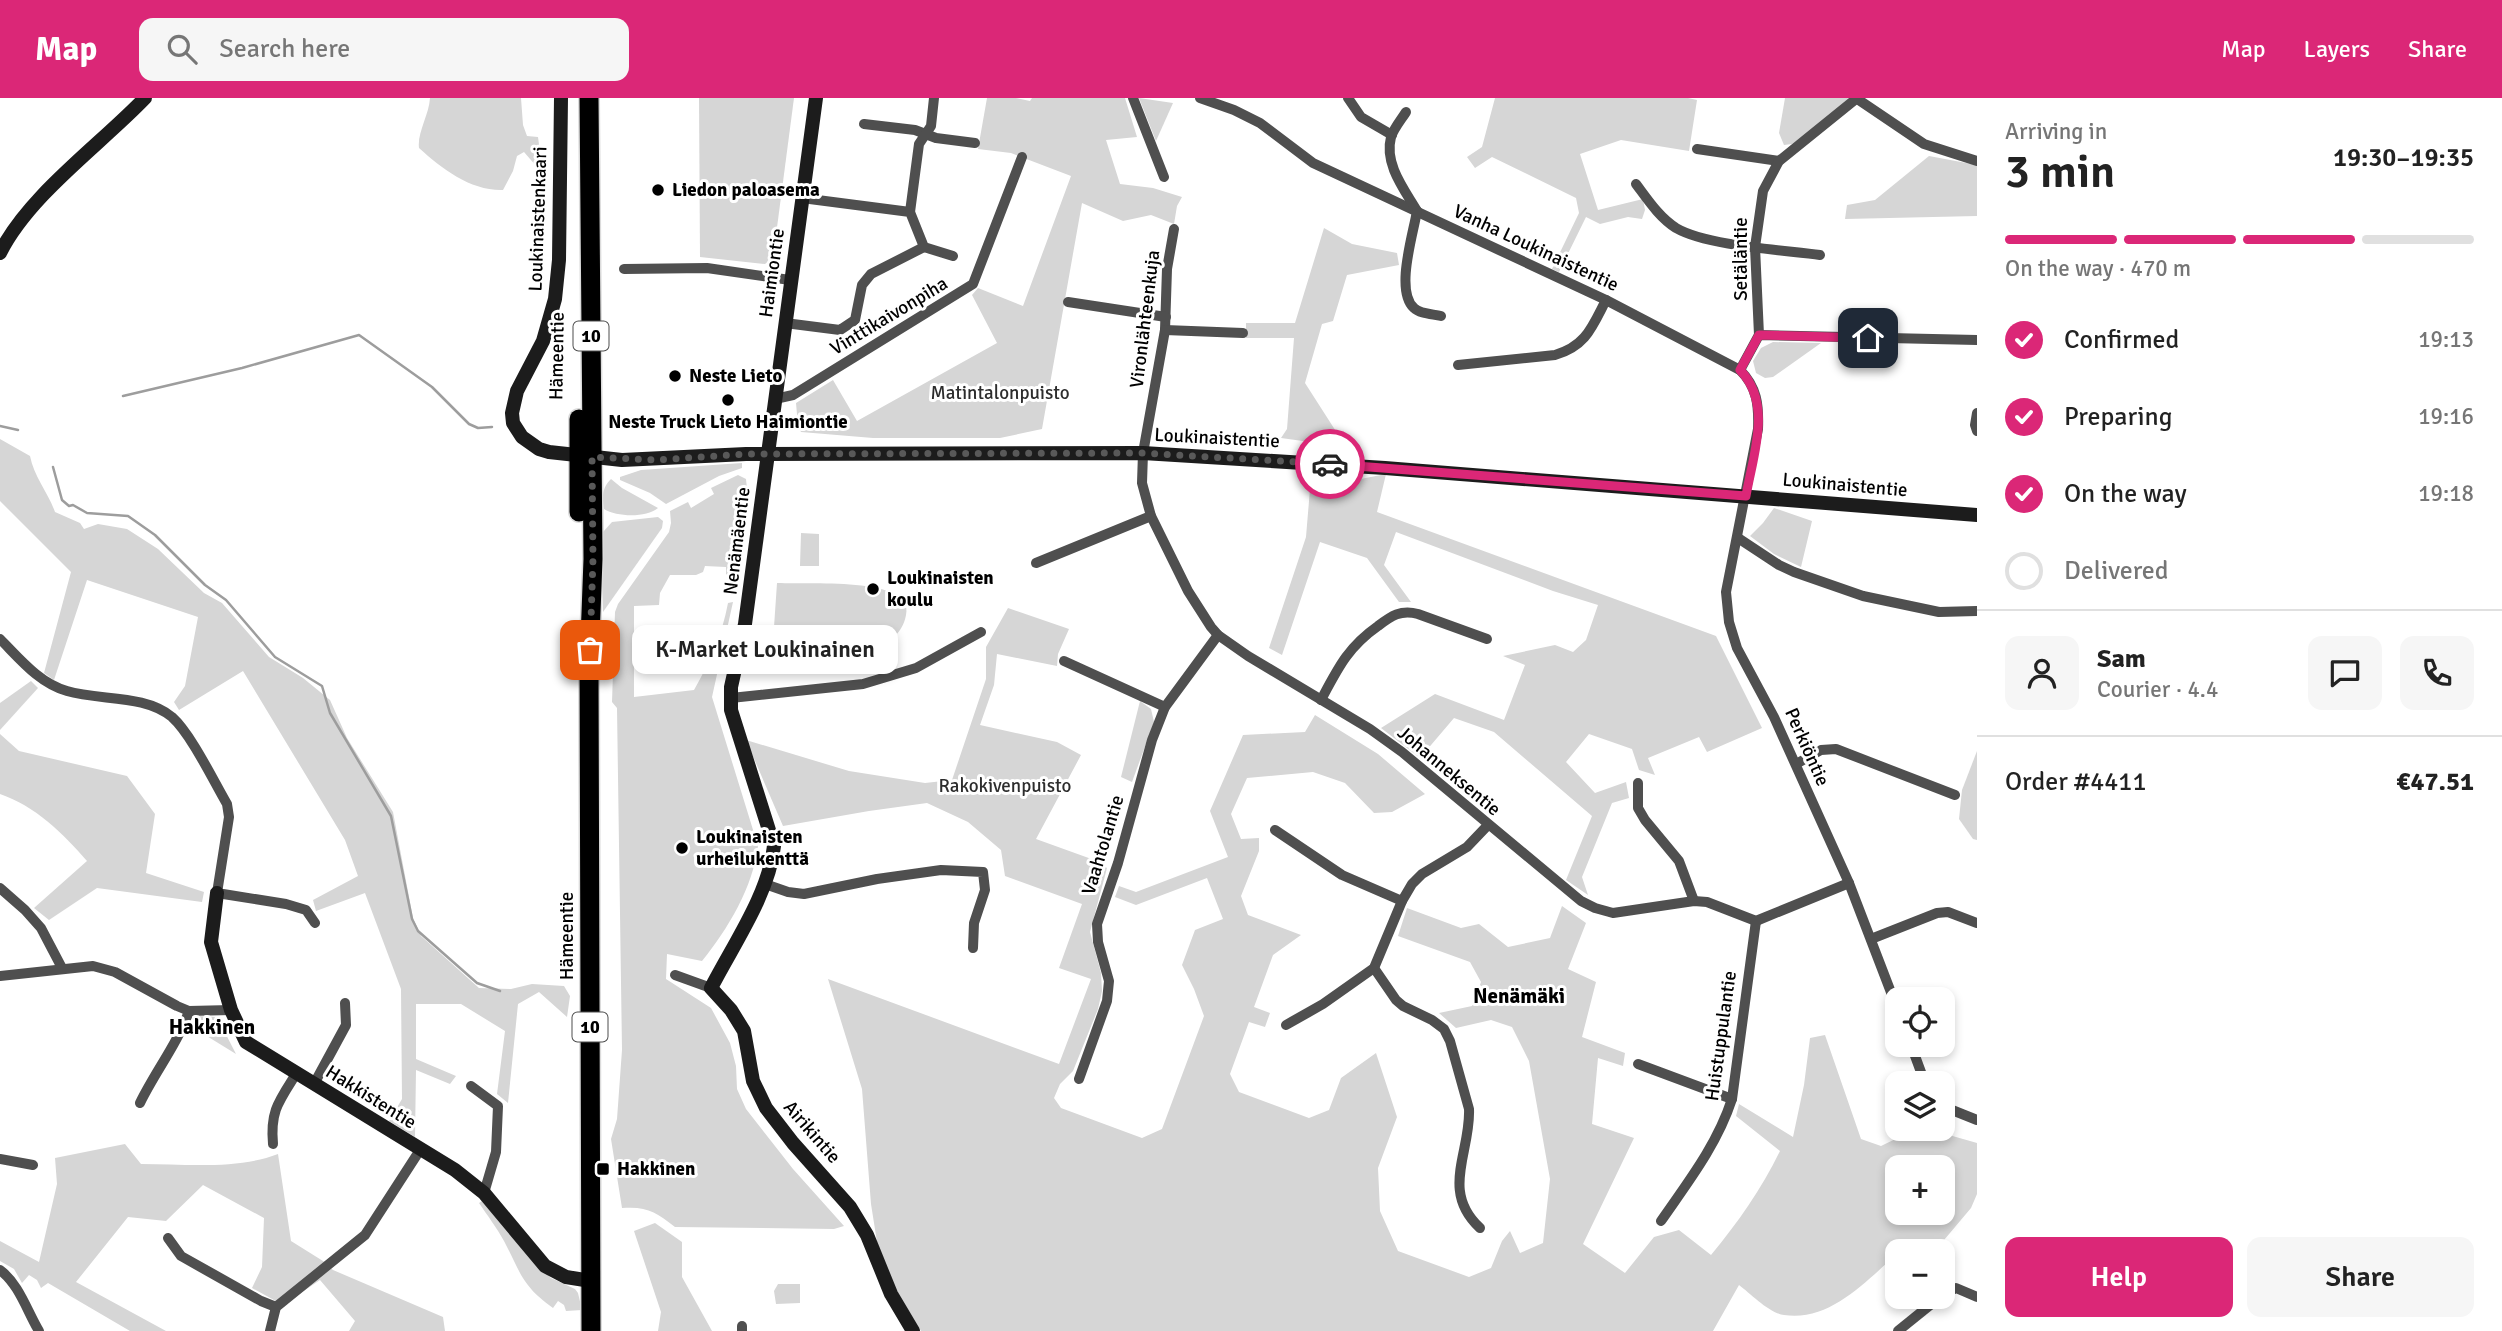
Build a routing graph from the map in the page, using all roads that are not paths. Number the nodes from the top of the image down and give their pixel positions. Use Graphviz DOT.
graph roads {
  1 [pos="145,98"];
  2 [pos="561,98"];
  3 [pos="589,98"];
  4 [pos="816,98"];
  5 [pos="934,98"];
  6 [pos="1133,98"];
  7 [pos="1200,98"];
  8 [pos="1348,98"];
  9 [pos="1856,98"];
  10 [pos="1406,112"];
  11 [pos="864,124"];
  12 [pos="925,135"];
  13 [pos="1392,135"];
  14 [pos="975,143"];
  15 [pos="1697,149"];
  16 [pos="1022,157"];
  17 [pos="1977,161"];
  18 [pos="1779,162"];
  19 [pos="1164,177"];
  20 [pos="1636,184"];
  21 [pos="802,198"];
  22 [pos="1417,211"];
  23 [pos="910,212"];
  24 [pos="1174,229"];
  25 [pos="924,247"];
  26 [pos="1755,247"];
  27 [pos="0,253"];
  28 [pos="1820,255"];
  29 [pos="953,256"];
  30 [pos="624,269"];
  31 [pos="790,280"];
  32 [pos="1606,300"];
  33 [pos="1068,302"];
  34 [pos="1441,316"];
  35 [pos="1166,317"];
  36 [pos="785,323"];
  37 [pos="1166,330"];
  38 [pos="1243,333"];
  39 [pos="1759,335"];
  40 [pos="1977,340"];
  41 [pos="1458,365"];
  42 [pos="1740,370"];
  43 [pos="775,399"];
  44 [pos="1977,413"];
  45 [pos="1977,430"];
  46 [pos="1143,453"];
  47 [pos="768,454"];
  48 [pos="585,456"];
  49 [pos="1746,496"];
  50 [pos="1977,515"];
  51 [pos="1151,516"];
  52 [pos="1738,538"];
  53 [pos="1036,563"];
  54 [pos="1977,611"];
  55 [pos="981,632"];
  56 [pos="1218,635"];
  57 [pos="0,639"];
  58 [pos="1487,639"];
  59 [pos="1064,661"];
  60 [pos="730,698"];
  61 [pos="1321,700"];
  62 [pos="1165,707"];
  63 [pos="1796,764"];
  64 [pos="1638,783"];
  65 [pos="1955,795"];
  66 [pos="1488,825"];
  67 [pos="1275,831"];
  68 [pos="1849,883"];
  69 [pos="765,884"];
  70 [pos="0,888"];
  71 [pos="217,893"];
  72 [pos="1402,901"];
  73 [pos="1694,901"];
  74 [pos="1756,921"];
  75 [pos="315,923"];
  76 [pos="1977,923"];
  77 [pos="1871,939"];
  78 [pos="973,948"];
  79 [pos="62,968"];
  80 [pos="1374,968"];
  81 [pos="675,975"];
  82 [pos="0,976"];
  83 [pos="1889,987"];
  84 [pos="710,988"];
  85 [pos="345,1003"];
  86 [pos="231,1010"];
  87 [pos="189,1011"];
  88 [pos="1286,1025"];
  89 [pos="1638,1064"];
  90 [pos="296,1074"];
  91 [pos="1079,1079"];
  92 [pos="314,1084"];
  93 [pos="471,1086"];
  94 [pos="1732,1099"];
  95 [pos="140,1103"];
  96 [pos="1955,1111"];
  97 [pos="1977,1120"];
  98 [pos="273,1144"];
  99 [pos="420,1150"];
  100 [pos="0,1158"];
  101 [pos="33,1165"];
  102 [pos="484,1193"];
  103 [pos="1661,1221"];
  104 [pos="1480,1227"];
  105 [pos="168,1238"];
  106 [pos="0,1270"];
  107 [pos="591,1281"];
  108 [pos="1955,1289"];
  109 [pos="1977,1297"];
  110 [pos="276,1307"];
  111 [pos="1925,1309"];
  112 [pos="39,1331"];
  113 [pos="270,1331"];
  114 [pos="591,1331"];
  115 [pos="913,1331"];
  116 [pos="1898,1331"];
  1 -- 27 [label="street"];
  2 -- 48 [label="street, Loukinaistenkaari"];
  3 -- 48 [label="highway, Hämeentie / 10"];
  4 -- 21 [label="street, Haimiontie"];
  5 -- 12 [label="street"];
  6 -- 19 [label="street"];
  7 -- 22 [label="street, Vanha Loukinaistentie"];
  8 -- 13 [label="street"];
  9 -- 17 [label="street"];
  9 -- 18 [label="street, Setäläntie"];
  10 -- 13 [label="street"];
  11 -- 12 [label="street"];
  12 -- 14 [label="street"];
  12 -- 23 [label="street"];
  13 -- 22 [label="street"];
  15 -- 18 [label="street"];
  16 -- 43 [label="street, Vinttikaivonpiha"];
  18 -- 26 [label="street, Setäläntie"];
  20 -- 26 [label="street"];
  21 -- 23 [label="street"];
  21 -- 31 [label="street, Haimiontie"];
  22 -- 32 [label="street, Vanha Loukinaistentie"];
  22 -- 34 [label="street"];
  23 -- 25 [label="street"];
  24 -- 35 [label="street, Vironlähteenkuja"];
  25 -- 29 [label="street"];
  25 -- 36 [label="street"];
  26 -- 28 [label="street"];
  26 -- 39 [label="street, Setäläntie"];
  30 -- 31 [label="street"];
  31 -- 36 [label="street, Haimiontie"];
  32 -- 41 [label="street"];
  32 -- 42 [label="street, Vanha Loukinaistentie"];
  33 -- 35 [label="street"];
  35 -- 37 [label="street, Vironlähteenkuja"];
  36 -- 43 [label="street, Haimiontie"];
  37 -- 38 [label="street"];
  37 -- 46 [label="street, Vironlähteenkuja"];
  39 -- 40 [label="street"];
  39 -- 42 [label="street"];
  42 -- 49 [label="street"];
  43 -- 47 [label="street, Haimiontie"];
  44 -- 45 [label="street"];
  46 -- 47 [label="street, Loukinaistentie"];
  46 -- 49 [label="street, Loukinaistentie"];
  46 -- 51 [label="street, Johanneksentie"];
  47 -- 48 [label="street, Loukinaistentie"];
  47 -- 60 [label="street, Nenämäentie"];
  48 -- 107 [label="highway, Hämeentie / 10"];
  49 -- 50 [label="street, Loukinaistentie"];
  49 -- 52 [label="street, Perkiöntie"];
  51 -- 53 [label="street"];
  51 -- 56 [label="street, Johanneksentie"];
  52 -- 54 [label="street"];
  52 -- 63 [label="street, Perkiöntie"];
  55 -- 60 [label="street"];
  56 -- 61 [label="street, Johanneksentie"];
  56 -- 62 [label="street, Vaahtolantie"];
  57 -- 71 [label="street"];
  58 -- 61 [label="street"];
  59 -- 62 [label="street"];
  60 -- 69 [label="street, Nenämäentie"];
  61 -- 66 [label="street, Johanneksentie"];
  62 -- 91 [label="street, Vaahtolantie"];
  63 -- 65 [label="street"];
  63 -- 68 [label="street, Perkiöntie"];
  64 -- 73 [label="street"];
  66 -- 72 [label="street"];
  66 -- 73 [label="street, Johanneksentie"];
  67 -- 72 [label="street"];
  68 -- 74 [label="street"];
  68 -- 77 [label="street, Perkiöntie"];
  69 -- 78 [label="street"];
  69 -- 84 [label="street, Nenämäentie"];
  70 -- 79 [label="street"];
  71 -- 75 [label="street"];
  71 -- 86 [label="street, Hakkistentie"];
  72 -- 80 [label="street"];
  73 -- 74 [label="street, Johanneksentie"];
  74 -- 94 [label="street, Huistuppulantie"];
  76 -- 77 [label="street"];
  77 -- 83 [label="street, Perkiöntie"];
  79 -- 82 [label="street"];
  79 -- 87 [label="street"];
  80 -- 88 [label="street"];
  80 -- 104 [label="street"];
  81 -- 84 [label="street, Airikintie"];
  84 -- 115 [label="street, Airikintie"];
  85 -- 92 [label="street"];
  86 -- 87 [label="street"];
  86 -- 90 [label="street, Hakkistentie"];
  87 -- 95 [label="street"];
  89 -- 94 [label="street"];
  90 -- 92 [label="street, Hakkistentie"];
  90 -- 98 [label="street"];
  92 -- 99 [label="street, Hakkistentie"];
  93 -- 102 [label="street"];
  94 -- 103 [label="street, Huistuppulantie"];
  96 -- 97 [label="street"];
  99 -- 102 [label="street, Hakkistentie"];
  99 -- 110 [label="street"];
  100 -- 101 [label="street"];
  102 -- 107 [label="street, Hakkistentie"];
  105 -- 110 [label="street"];
  106 -- 112 [label="street"];
  107 -- 114 [label="highway, Hämeentie / 10"];
  108 -- 109 [label="street"];
  110 -- 113 [label="street"];
  111 -- 116 [label="street"];
}
